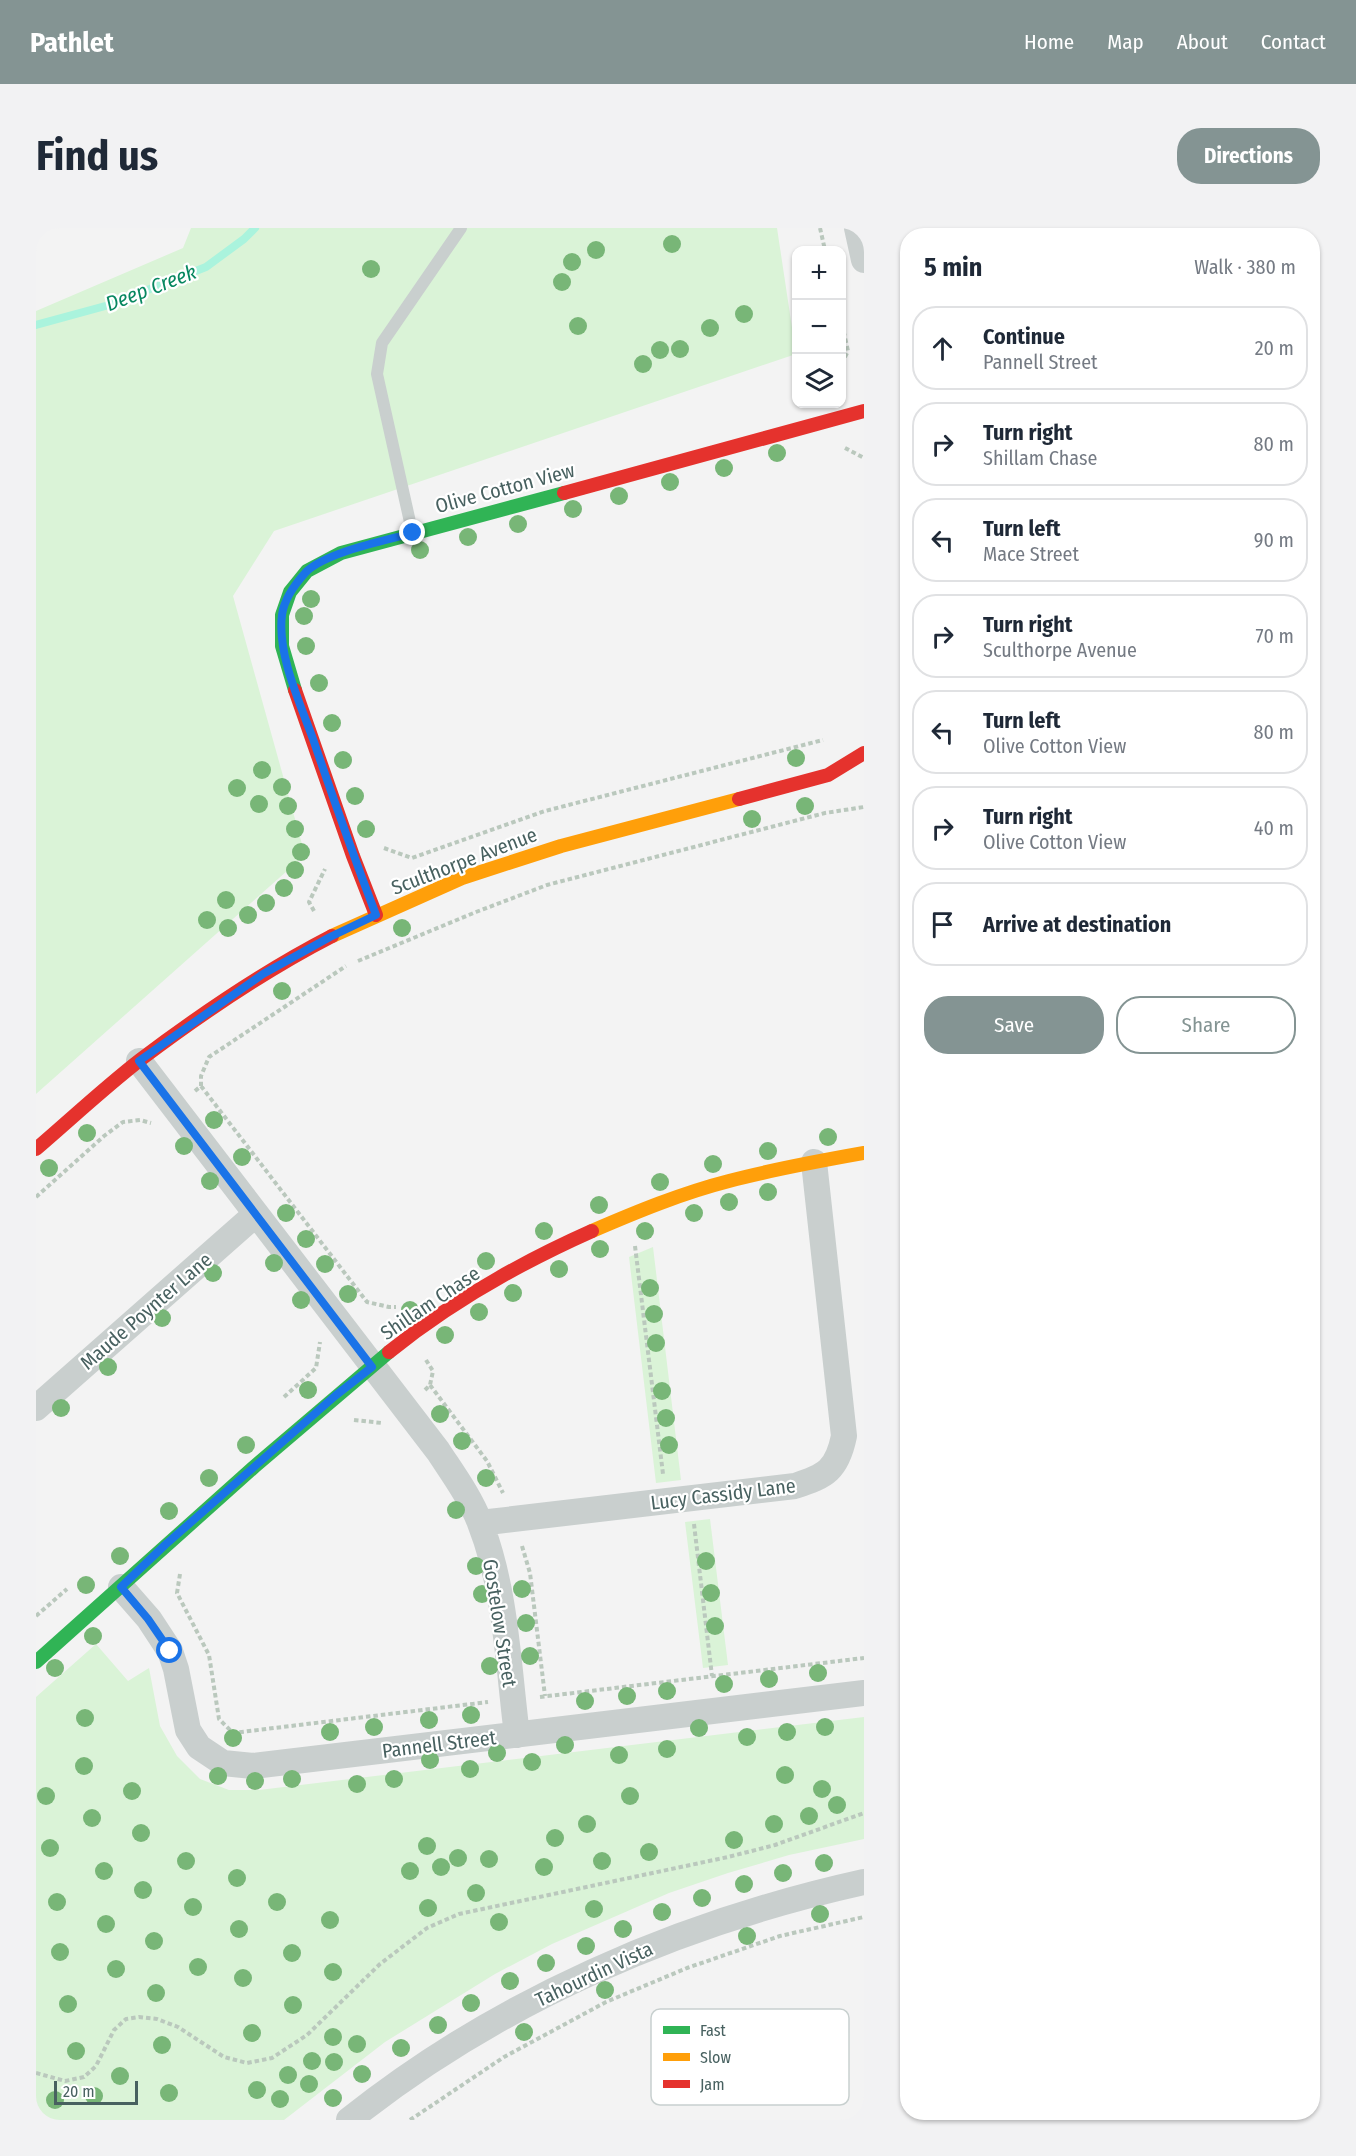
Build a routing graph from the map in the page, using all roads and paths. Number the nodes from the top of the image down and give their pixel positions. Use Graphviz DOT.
graph roads {
  1 [pos="461,228"];
  2 [pos="820,228"];
  3 [pos="857,228"];
  4 [pos="824,246"];
  5 [pos="864,260"];
  6 [pos="864,411"];
  7 [pos="413,533"];
  8 [pos="864,753"];
  9 [pos="828,775"];
  10 [pos="855,777"];
  11 [pos="864,807"];
  12 [pos="376,915"];
  13 [pos="346,966"];
  14 [pos="139,1061"];
  15 [pos="201,1086"];
  16 [pos="36,1149"];
  17 [pos="864,1153"];
  18 [pos="814,1162"];
  19 [pos="256,1214"];
  20 [pos="645,1242"];
  21 [pos="635,1245"];
  22 [pos="626,1249"];
  23 [pos="367,1302"];
  24 [pos="321,1338"];
  25 [pos="435,1354"];
  26 [pos="372,1367"];
  27 [pos="430,1385"];
  28 [pos="282,1398"];
  29 [pos="36,1408"];
  30 [pos="663,1477"];
  31 [pos="694,1521"];
  32 [pos="480,1523"];
  33 [pos="182,1565"];
  34 [pos="70,1587"];
  35 [pos="121,1587"];
  36 [pos="36,1616"];
  37 [pos="864,1658"];
  38 [pos="36,1662"];
  39 [pos="712,1676"];
  40 [pos="483,1692"];
  41 [pos="864,1693"];
  42 [pos="512,1700"];
  43 [pos="484,1703"];
  44 [pos="517,1735"];
  45 [pos="864,1813"];
  46 [pos="864,1882"];
  47 [pos="864,1917"];
  48 [pos="36,2073"];
  49 [pos="349,2120"];
  50 [pos="410,2120"];
  1 -- 7 [label="lane"];
  2 -- 4 [label="path"];
  3 -- 5 [label="street"];
  6 -- 7 [label="street, Olive Cotton View"];
  7 -- 12 [label="street, Olive Cotton View"];
  8 -- 9 [label="street, Sculthorpe Avenue"];
  9 -- 10 [label="street, Sculthorpe Avenue"];
  9 -- 12 [label="street, Sculthorpe Avenue"];
  11 -- 13 [label="path"];
  12 -- 14 [label="street, Sculthorpe Avenue"];
  14 -- 16 [label="street, Sculthorpe Avenue"];
  14 -- 19 [label="street, Gostelow Street"];
  15 -- 23 [label="path"];
  17 -- 18 [label="street, Shillam Chase"];
  18 -- 26 [label="street, Shillam Chase"];
  18 -- 32 [label="street, Lucy Cassidy Lane"];
  19 -- 26 [label="street, Gostelow Street"];
  19 -- 29 [label="street, Maude Poynter Lane"];
  20 -- 21 [label="path"];
  21 -- 22 [label="path"];
  21 -- 30 [label="path"];
  24 -- 28 [label="path"];
  25 -- 27 [label="path"];
  26 -- 32 [label="street, Gostelow Street"];
  26 -- 35 [label="street, Shillam Chase"];
  31 -- 39 [label="path"];
  32 -- 42 [label="street, Gostelow Street"];
  33 -- 43 [label="path"];
  34 -- 36 [label="path"];
  35 -- 38 [label="street, Shillam Chase"];
  35 -- 44 [label="street, Pannell Street"];
  37 -- 39 [label="path"];
  39 -- 42 [label="path"];
  40 -- 43 [label="path"];
  41 -- 44 [label="street, Pannell Street"];
  42 -- 43 [label="path"];
  42 -- 44 [label="street, Gostelow Street"];
  45 -- 48 [label="path"];
  46 -- 49 [label="street, Tahourdin Vista"];
  47 -- 50 [label="path"];
}
